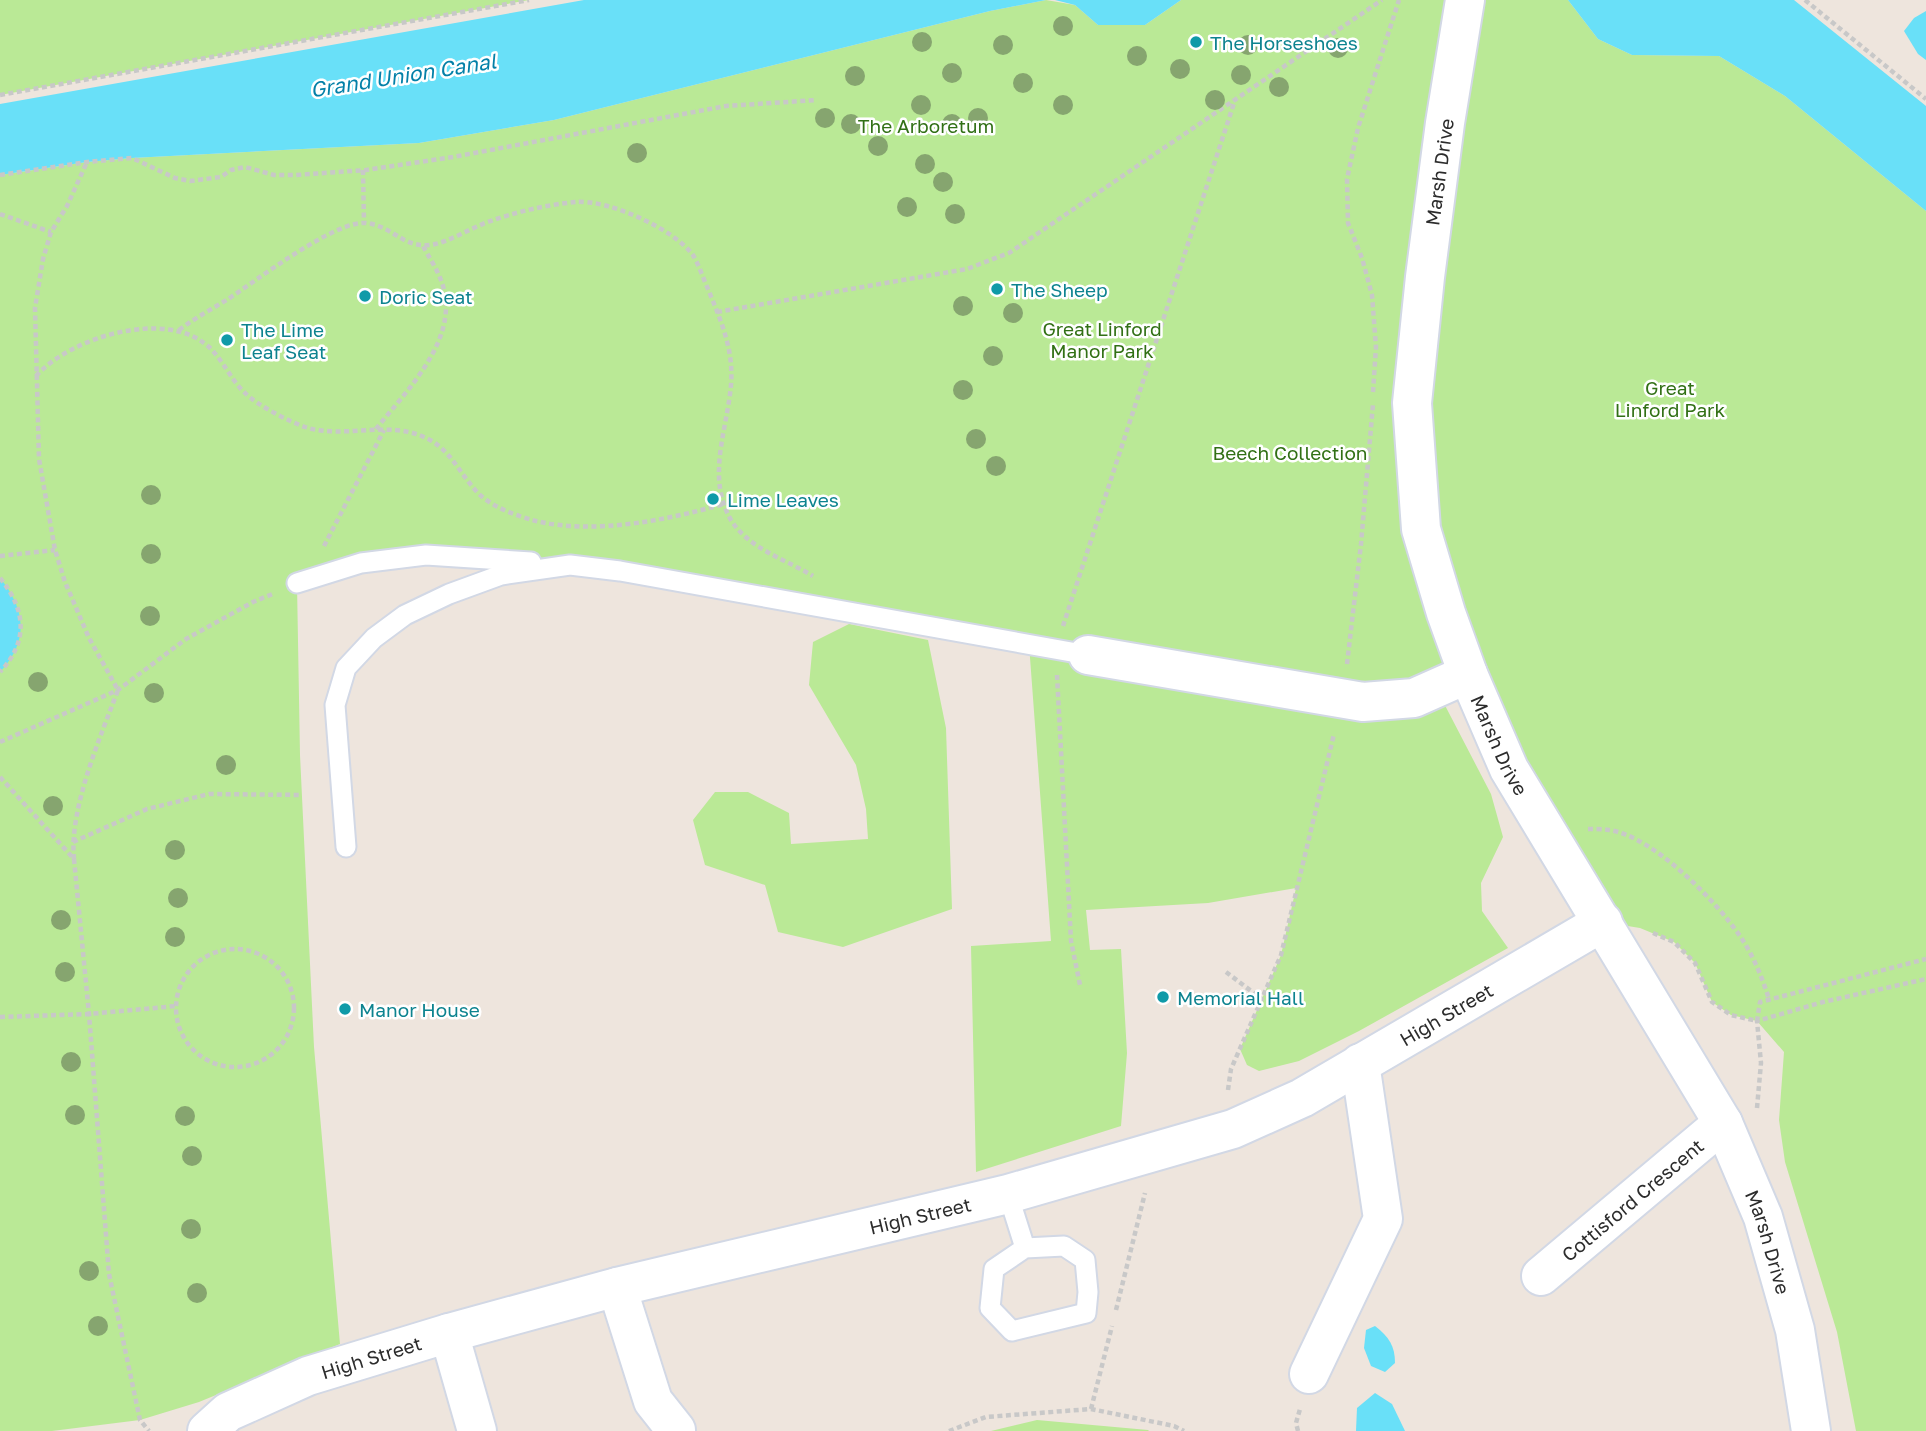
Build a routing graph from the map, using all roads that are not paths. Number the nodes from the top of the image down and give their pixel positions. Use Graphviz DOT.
graph roads {
  1 [pos="1465,0"];
  2 [pos="570,565"];
  3 [pos="302,582"];
  4 [pos="1072,652"];
  5 [pos="1468,674"];
  6 [pos="346,847"];
  7 [pos="1603,922"];
  8 [pos="1360,1063"];
  9 [pos="1728,1136"];
  10 [pos="1008,1194"];
  11 [pos="1025,1248"];
  12 [pos="1541,1276"];
  13 [pos="617,1287"];
  14 [pos="449,1333"];
  15 [pos="1309,1374"];
  16 [pos="676,1430"];
  17 [pos="207,1431"];
  18 [pos="477,1431"];
  19 [pos="1811,1431"];
  1 -- 5 [label="street, Marsh Drive"];
  2 -- 3 [label="lane"];
  2 -- 4 [label="lane"];
  2 -- 6 [label="lane"];
  4 -- 5 [label="street"];
  5 -- 7 [label="street, Marsh Drive"];
  7 -- 8 [label="street, High Street"];
  7 -- 9 [label="street, Marsh Drive"];
  8 -- 10 [label="street, High Street"];
  8 -- 15 [label="street"];
  9 -- 12 [label="street, Cottisford Crescent"];
  9 -- 19 [label="street, Marsh Drive"];
  10 -- 11 [label="lane"];
  10 -- 13 [label="street, High Street"];
  11 -- 11 [label="lane"];
  13 -- 14 [label="street, High Street"];
  13 -- 16 [label="street"];
  14 -- 17 [label="street, High Street"];
  14 -- 18 [label="street"];
}
